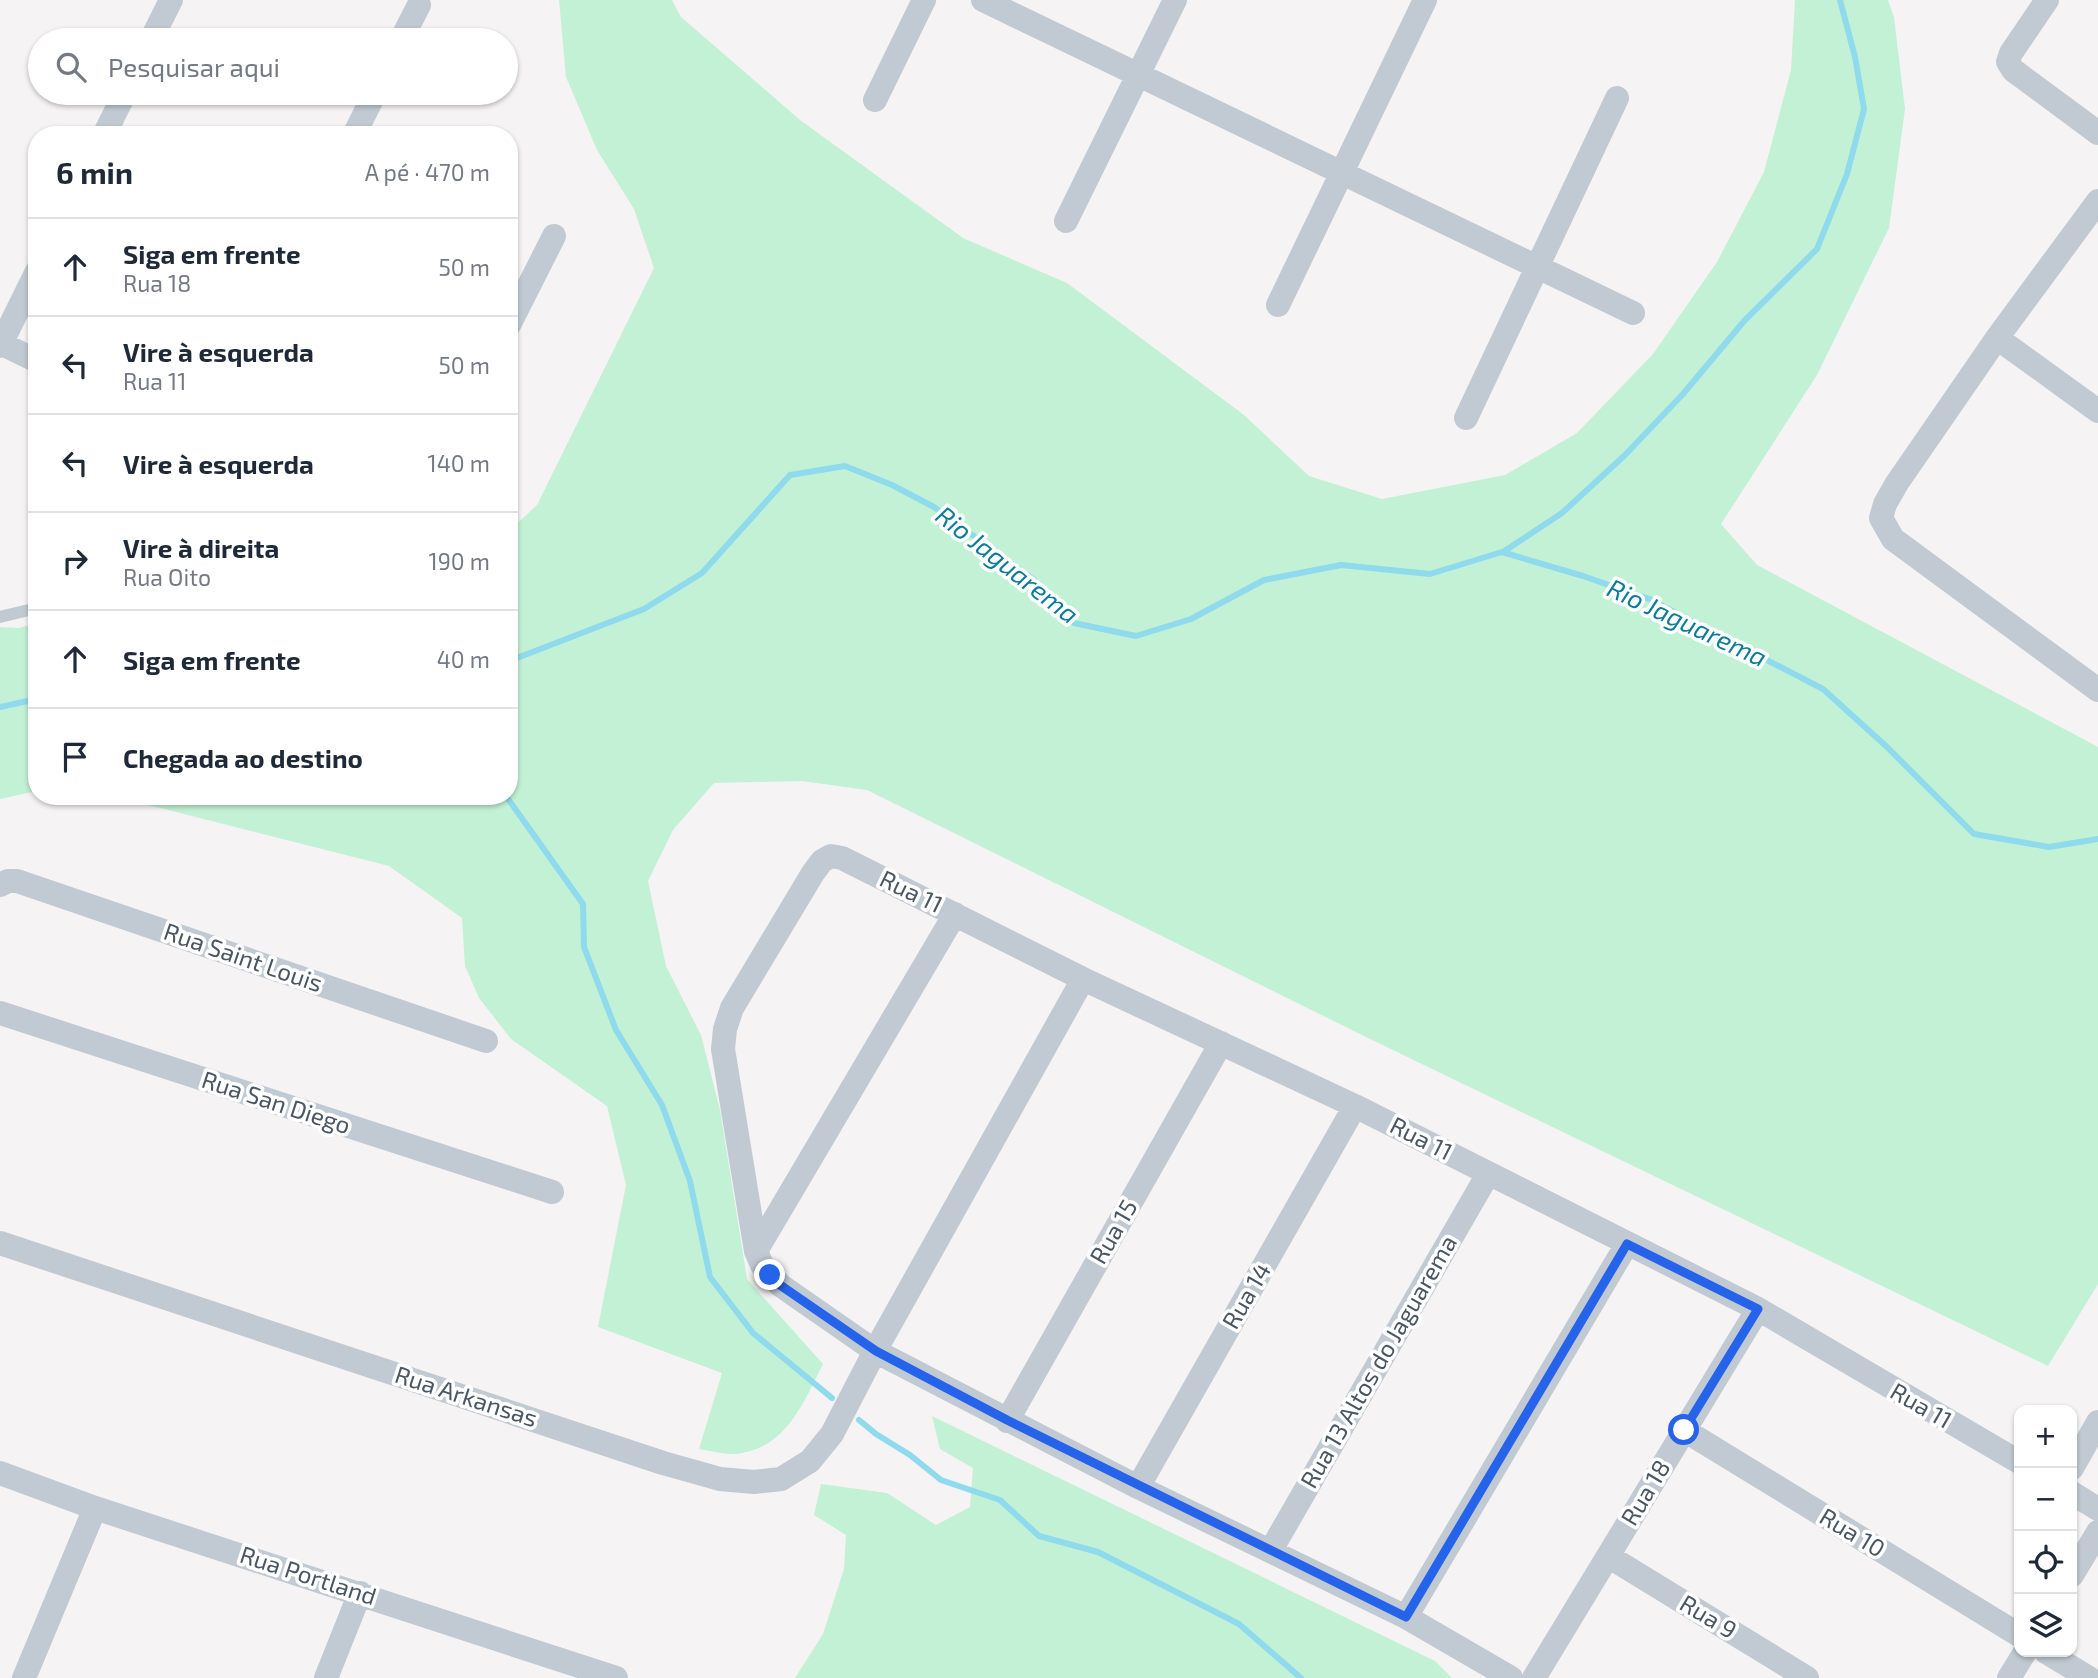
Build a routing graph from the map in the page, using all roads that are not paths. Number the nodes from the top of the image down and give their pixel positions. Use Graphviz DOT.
graph roads {
  1 [pos="171,0"];
  2 [pos="924,0"];
  3 [pos="983,0"];
  4 [pos="1175,0"];
  5 [pos="1425,0"];
  6 [pos="2047,0"];
  7 [pos="419,5"];
  8 [pos="157,28"];
  9 [pos="407,28"];
  10 [pos="1138,75"];
  11 [pos="1618,99"];
  12 [pos="875,100"];
  13 [pos="119,105"];
  14 [pos="369,105"];
  15 [pos="108,126"];
  16 [pos="358,126"];
  17 [pos="2098,133"];
  18 [pos="1342,173"];
  19 [pos="2098,201"];
  20 [pos="1066,221"];
  21 [pos="554,236"];
  22 [pos="1538,268"];
  23 [pos="28,289"];
  24 [pos="1278,304"];
  25 [pos="518,306"];
  26 [pos="1633,313"];
  27 [pos="1997,338"];
  28 [pos="0,347"];
  29 [pos="28,358"];
  30 [pos="28,363"];
  31 [pos="2098,411"];
  32 [pos="1466,418"];
  33 [pos="28,610"];
  34 [pos="0,617"];
  35 [pos="2098,690"];
  36 [pos="0,885"];
  37 [pos="954,914"];
  38 [pos="1083,979"];
  39 [pos="0,1013"];
  40 [pos="486,1041"];
  41 [pos="1221,1043"];
  42 [pos="1355,1105"];
  43 [pos="1489,1174"];
  44 [pos="552,1192"];
  45 [pos="0,1243"];
  46 [pos="1627,1244"];
  47 [pos="756,1251"];
  48 [pos="1758,1309"];
  49 [pos="876,1351"];
  50 [pos="1007,1420"];
  51 [pos="2098,1422"];
  52 [pos="1684,1430"];
  53 [pos="2014,1459"];
  54 [pos="2077,1459"];
  55 [pos="0,1473"];
  56 [pos="1138,1487"];
  57 [pos="2077,1496"];
  58 [pos="95,1508"];
  59 [pos="2098,1509"];
  60 [pos="2098,1532"];
  61 [pos="1270,1550"];
  62 [pos="1608,1556"];
  63 [pos="2077,1567"];
  64 [pos="360,1593"];
  65 [pos="1406,1617"];
  66 [pos="2014,1632"];
  67 [pos="2022,1657"];
  68 [pos="2054,1657"];
  69 [pos="24,1678"];
  70 [pos="326,1678"];
  71 [pos="616,1678"];
  72 [pos="1511,1678"];
  73 [pos="1534,1678"];
  74 [pos="1807,1678"];
  75 [pos="2009,1678"];
  76 [pos="2089,1678"];
  1 -- 8 [label="street"];
  2 -- 12 [label="street"];
  3 -- 10 [label="street"];
  4 -- 10 [label="street"];
  5 -- 18 [label="street"];
  6 -- 17 [label="street"];
  7 -- 9 [label="street"];
  10 -- 18 [label="street"];
  10 -- 20 [label="street"];
  11 -- 22 [label="street"];
  13 -- 15 [label="street"];
  14 -- 16 [label="street"];
  18 -- 22 [label="street"];
  18 -- 24 [label="street"];
  19 -- 27 [label="street"];
  21 -- 25 [label="street"];
  22 -- 26 [label="street"];
  22 -- 32 [label="street"];
  23 -- 28 [label="street"];
  27 -- 31 [label="street"];
  27 -- 35 [label="street"];
  28 -- 29 [label="street"];
  28 -- 30 [label="street"];
  33 -- 34 [label="lane"];
  36 -- 40 [label="street, Rua Saint Louis"];
  37 -- 38 [label="street, Rua 11"];
  37 -- 47 [label="street"];
  37 -- 47 [label="street, Rua 11"];
  38 -- 41 [label="street, Rua 11"];
  38 -- 49 [label="street, Rua Arkansas"];
  39 -- 44 [label="street, Rua San Diego"];
  41 -- 42 [label="street, Rua 11"];
  41 -- 50 [label="street, Rua 15"];
  42 -- 43 [label="street, Rua 11"];
  42 -- 56 [label="street, Rua 14"];
  43 -- 46 [label="street, Rua 11"];
  43 -- 61 [label="street, Rua 13 Altos do Jaguarema"];
  45 -- 49 [label="street, Rua Arkansas"];
  46 -- 48 [label="street, Rua 11"];
  46 -- 65 [label="street"];
  47 -- 49 [label="street"];
  48 -- 52 [label="street, Rua 18"];
  48 -- 53 [label="street, Rua 11"];
  49 -- 50 [label="street"];
  50 -- 56 [label="street"];
  51 -- 54 [label="street"];
  52 -- 62 [label="street, Rua 18"];
  52 -- 66 [label="street, Rua 10"];
  55 -- 58 [label="street, Rua Portland"];
  56 -- 61 [label="street"];
  57 -- 59 [label="street"];
  58 -- 64 [label="street, Rua Portland"];
  58 -- 69 [label="street"];
  60 -- 63 [label="street"];
  61 -- 65 [label="street"];
  62 -- 73 [label="street, Rua 18"];
  62 -- 74 [label="street, Rua 9"];
  64 -- 70 [label="street"];
  64 -- 71 [label="street, Rua Portland"];
  65 -- 72 [label="street"];
  67 -- 75 [label="street"];
  68 -- 76 [label="street"];
}
